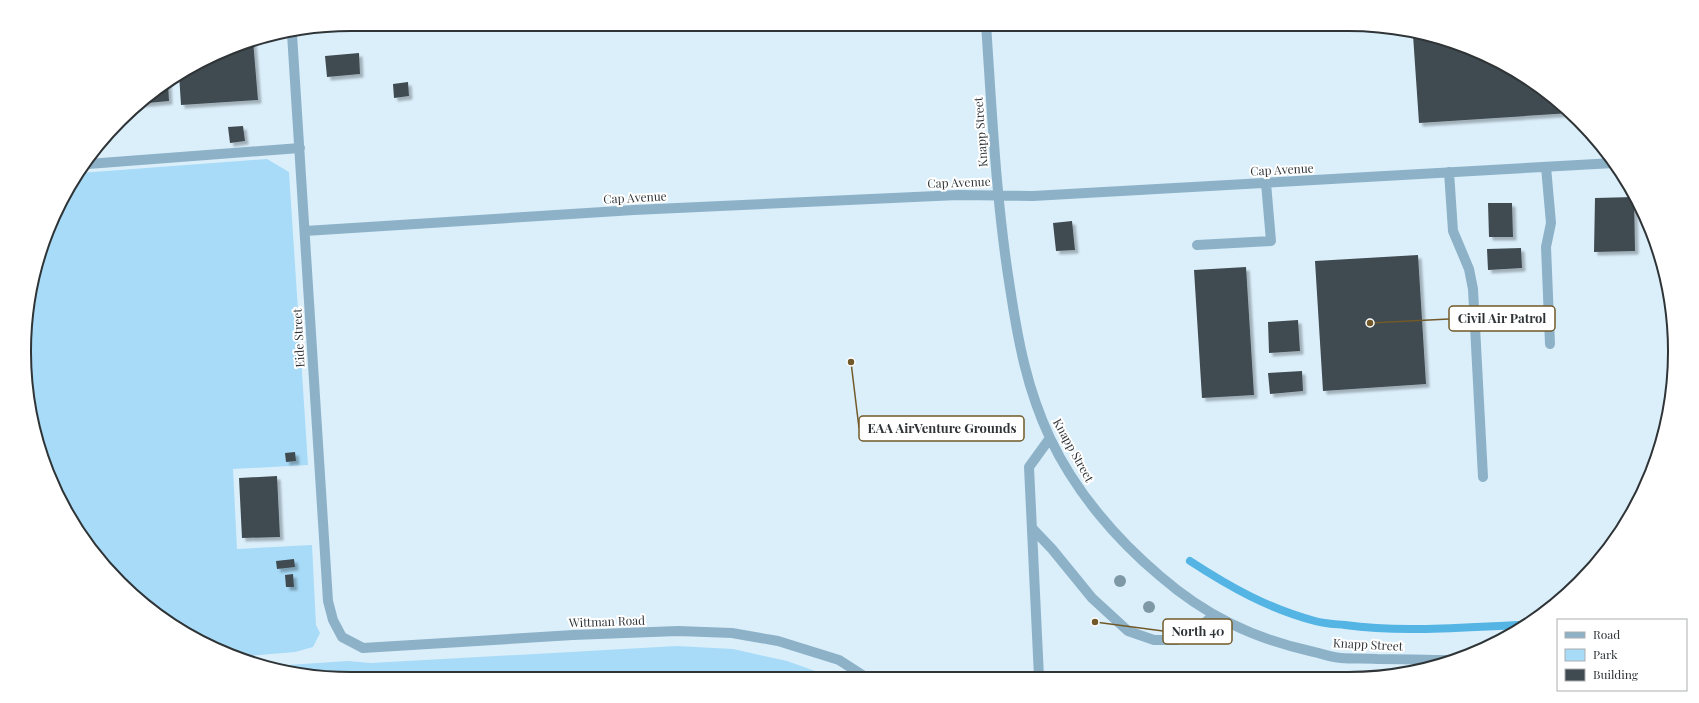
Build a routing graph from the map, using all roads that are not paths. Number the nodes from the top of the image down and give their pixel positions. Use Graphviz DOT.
graph roads {
  1 [pos="986,31"];
  2 [pos="292,37"];
  3 [pos="300,148"];
  4 [pos="1607,163"];
  5 [pos="92,164"];
  6 [pos="1546,167"];
  7 [pos="1449,172"];
  8 [pos="1266,183"];
  9 [pos="998,194"];
  10 [pos="305,231"];
  11 [pos="1197,245"];
  12 [pos="1550,344"];
  13 [pos="1050,438"];
  14 [pos="1483,477"];
  15 [pos="1032,528"];
  16 [pos="1213,615"];
  17 [pos="342,637"];
  18 [pos="1435,660"];
  19 [pos="857,672"];
  20 [pos="1039,672"];
  1 -- 9 [label="lane, Knapp Street"];
  2 -- 3 [label="lane, Eide Street"];
  3 -- 5 [label="lane"];
  3 -- 10 [label="lane, Eide Street"];
  4 -- 6 [label="lane, Cap Avenue"];
  6 -- 7 [label="lane, Cap Avenue"];
  6 -- 12 [label="lane"];
  7 -- 8 [label="lane, Cap Avenue"];
  7 -- 14 [label="lane"];
  8 -- 9 [label="lane, Cap Avenue"];
  8 -- 11 [label="lane"];
  9 -- 10 [label="lane, Cap Avenue"];
  9 -- 13 [label="lane, Knapp Street"];
  10 -- 17 [label="lane, Eide Street"];
  13 -- 15 [label="lane"];
  13 -- 16 [label="lane, Knapp Street"];
  15 -- 16 [label="lane"];
  15 -- 20 [label="lane"];
  16 -- 18 [label="lane, Knapp Street"];
  17 -- 19 [label="lane, Wittman Road"];
}
